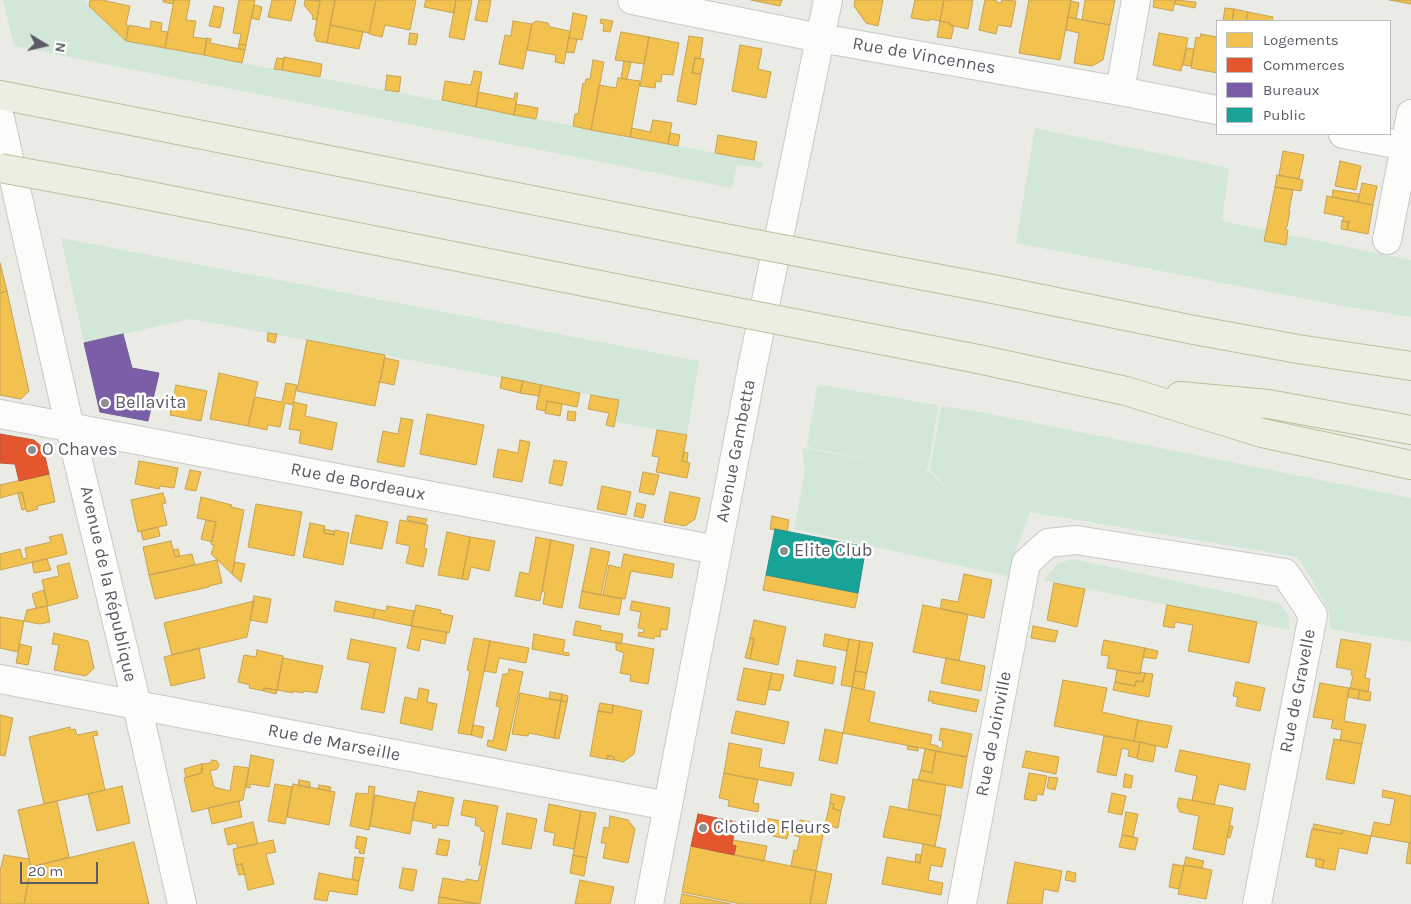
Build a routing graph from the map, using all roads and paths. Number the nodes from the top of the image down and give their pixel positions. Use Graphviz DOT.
graph roads {
  1 [pos="632,0"];
  2 [pos="828,0"];
  3 [pos="1136,0"];
  4 [pos="820,38"];
  5 [pos="1120,91"];
  6 [pos="0,95"];
  7 [pos="1216,110"];
  8 [pos="1411,114"];
  9 [pos="0,118"];
  10 [pos="1348,135"];
  11 [pos="1408,146"];
  12 [pos="0,168"];
  13 [pos="1387,240"];
  14 [pos="1411,366"];
  15 [pos="1126,391"];
  16 [pos="0,414"];
  17 [pos="70,428"];
  18 [pos="1411,430"];
  19 [pos="1411,465"];
  20 [pos="717,550"];
  21 [pos="1026,563"];
  22 [pos="0,679"];
  23 [pos="137,705"];
  24 [pos="668,806"];
  25 [pos="182,904"];
  26 [pos="649,904"];
  27 [pos="962,904"];
  28 [pos="1257,904"];
  1 -- 4 [label="street, Rue de Vincennes"];
  2 -- 4 [label="street, Avenue Gambetta"];
  3 -- 5 [label="street"];
  4 -- 5 [label="street, Rue de Vincennes"];
  4 -- 20 [label="street, Avenue Gambetta"];
  5 -- 7 [label="street, Rue de Vincennes"];
  6 -- 14 [label="highway, bridge"];
  8 -- 11 [label="street"];
  9 -- 17 [label="street, Avenue de la République"];
  10 -- 11 [label="street"];
  11 -- 13 [label="street"];
  12 -- 15 [label="highway, bridge"];
  15 -- 18 [label="highway"];
  15 -- 19 [label="highway"];
  16 -- 17 [label="street, Rue de Bordeaux"];
  17 -- 20 [label="street, Rue de Bordeaux"];
  17 -- 23 [label="street, Avenue de la République"];
  20 -- 24 [label="street, Avenue Gambetta"];
  21 -- 27 [label="street, Rue de Joinville"];
  21 -- 28 [label="street, Rue de Gravelle"];
  22 -- 23 [label="street, Rue de Marseille"];
  23 -- 24 [label="street, Rue de Marseille"];
  23 -- 25 [label="street, Avenue de la République"];
  24 -- 26 [label="street, Avenue Gambetta"];
}
